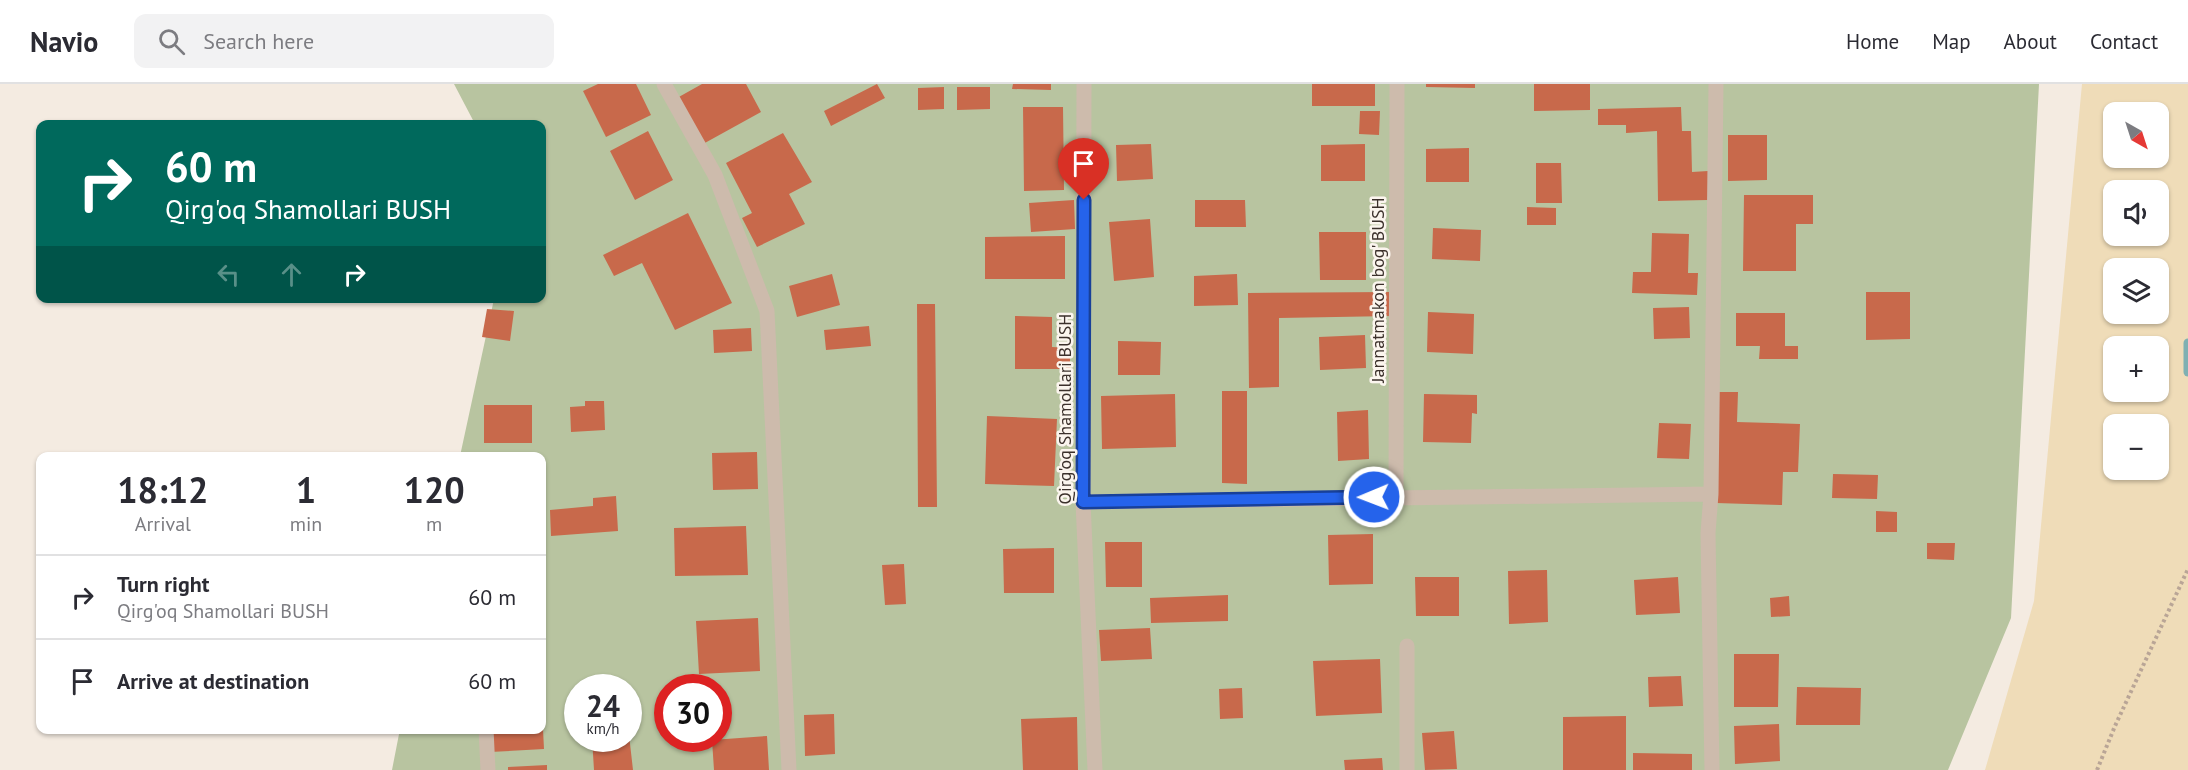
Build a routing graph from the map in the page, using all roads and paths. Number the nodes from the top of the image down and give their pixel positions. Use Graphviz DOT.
graph roads {
  1 [pos="664,84"];
  2 [pos="1084,84"];
  3 [pos="1397,84"];
  4 [pos="1716,84"];
  5 [pos="1712,494"];
  6 [pos="1396,497"];
  7 [pos="1083,502"];
  8 [pos="2188,569"];
  9 [pos="1407,646"];
  10 [pos="486,734"];
  11 [pos="488,770"];
  12 [pos="789,770"];
  13 [pos="1095,770"];
  14 [pos="1407,770"];
  15 [pos="1712,770"];
  16 [pos="2097,770"];
  1 -- 12 [label="street"];
  2 -- 7 [label="street, Qirg'oq Shamollari BUSH"];
  3 -- 6 [label="street, Jannatmakon bog' BUSH"];
  4 -- 5 [label="street"];
  5 -- 6 [label="street"];
  5 -- 15 [label="street"];
  6 -- 7 [label="street"];
  7 -- 13 [label="street, Qirg'oq Shamollari BUSH"];
  8 -- 16 [label="path"];
  9 -- 14 [label="street"];
  10 -- 11 [label="street"];
}
